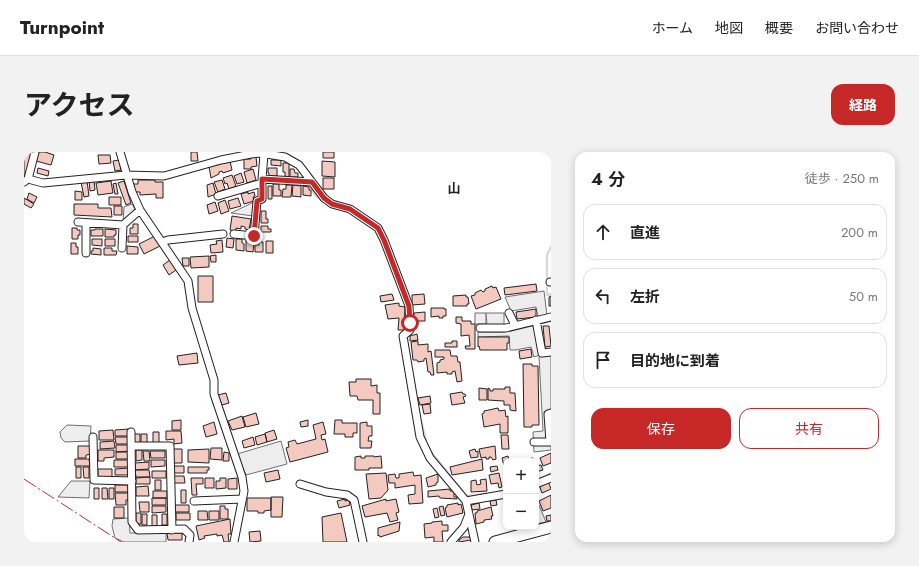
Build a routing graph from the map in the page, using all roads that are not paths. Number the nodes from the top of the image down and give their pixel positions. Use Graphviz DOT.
graph roads {
  1 [pos="35,152"];
  2 [pos="120,152"];
  3 [pos="221,152"];
  4 [pos="261,153"];
  5 [pos="221,160"];
  6 [pos="126,174"];
  7 [pos="26,181"];
  8 [pos="262,181"];
  9 [pos="312,182"];
  10 [pos="218,196"];
  11 [pos="140,210"];
  12 [pos="78,222"];
  13 [pos="86,223"];
  14 [pos="123,225"];
  15 [pos="223,234"];
  16 [pos="234,234"];
  17 [pos="162,242"];
  18 [pos="122,248"];
  19 [pos="86,253"];
  20 [pos="509,313"];
  21 [pos="551,317"];
  22 [pos="536,320"];
  23 [pos="515,325"];
  24 [pos="480,328"];
  25 [pos="551,352"];
  26 [pos="551,414"];
  27 [pos="131,432"];
  28 [pos="93,437"];
  29 [pos="534,442"];
  30 [pos="132,446"];
  31 [pos="551,478"];
  32 [pos="132,481"];
  33 [pos="539,483"];
  34 [pos="300,484"];
  35 [pos="503,495"];
  36 [pos="242,499"];
  37 [pos="194,501"];
  38 [pos="466,502"];
  39 [pos="469,514"];
  40 [pos="551,527"];
  41 [pos="172,530"];
  42 [pos="189,542"];
  43 [pos="234,542"];
  44 [pos="363,542"];
  45 [pos="451,542"];
  46 [pos="475,542"];
  47 [pos="495,542"];
  1 -- 7 [label="street"];
  2 -- 6 [label="street"];
  3 -- 5 [label="street"];
  4 -- 5 [label="street"];
  4 -- 8 [label="street"];
  4 -- 9 [label="street"];
  5 -- 6 [label="street"];
  6 -- 7 [label="street"];
  6 -- 11 [label="street"];
  8 -- 9 [label="street"];
  8 -- 10 [label="street"];
  8 -- 16 [label="street"];
  9 -- 38 [label="street"];
  11 -- 14 [label="street"];
  11 -- 17 [label="street"];
  12 -- 13 [label="street"];
  13 -- 14 [label="street"];
  13 -- 19 [label="street"];
  14 -- 18 [label="street"];
  15 -- 17 [label="street"];
  17 -- 36 [label="street"];
  20 -- 23 [label="street"];
  21 -- 22 [label="street"];
  22 -- 23 [label="street"];
  22 -- 25 [label="street"];
  23 -- 24 [label="street"];
  26 -- 29 [label="street"];
  27 -- 30 [label="street"];
  28 -- 32 [label="street"];
  30 -- 32 [label="street"];
  30 -- 41 [label="street"];
  31 -- 33 [label="street"];
  32 -- 41 [label="street"];
  34 -- 44 [label="street"];
  35 -- 38 [label="street"];
  36 -- 37 [label="street"];
  36 -- 43 [label="street"];
  38 -- 39 [label="street"];
  39 -- 45 [label="street"];
  39 -- 46 [label="street"];
  40 -- 47 [label="main road"];
  41 -- 42 [label="street"];
}
